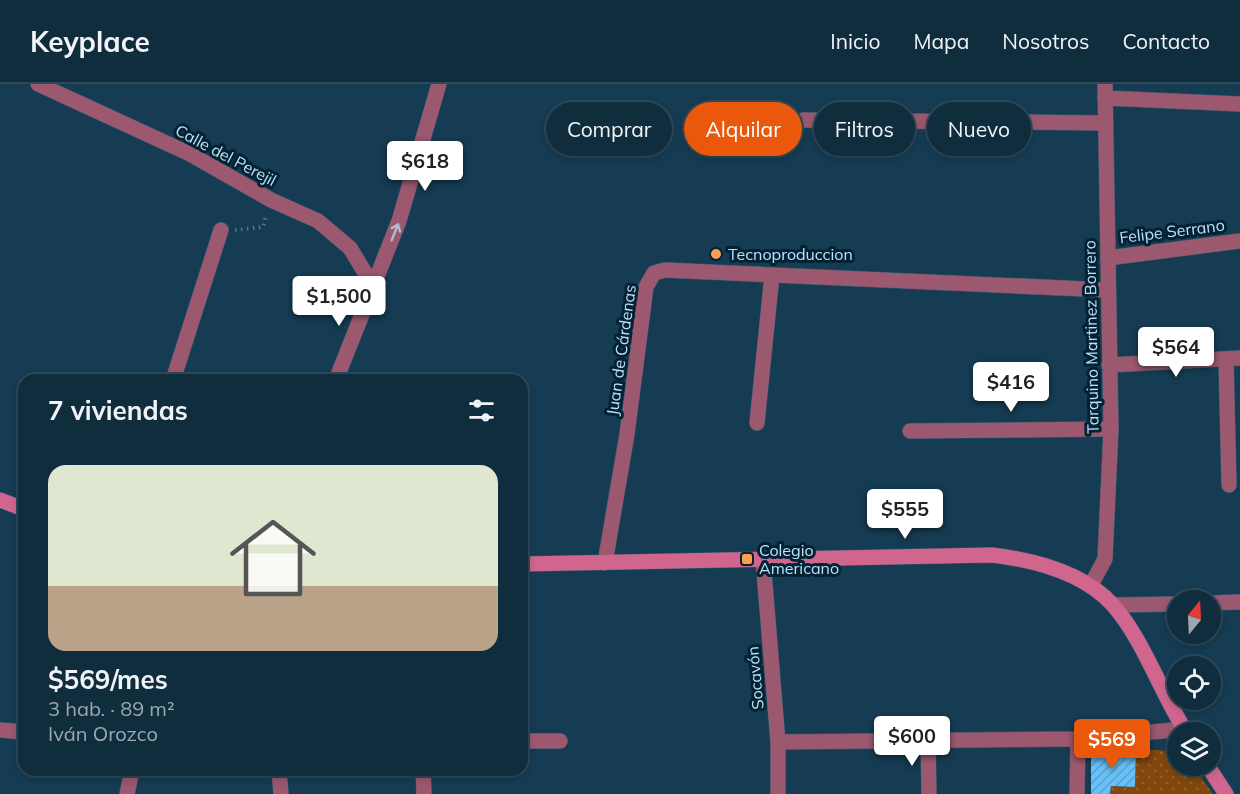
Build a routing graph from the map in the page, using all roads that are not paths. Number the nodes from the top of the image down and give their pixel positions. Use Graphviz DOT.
graph roads {
  1 [pos="38,84"];
  2 [pos="439,84"];
  3 [pos="1105,91"];
  4 [pos="1240,104"];
  5 [pos="802,120"];
  6 [pos="1106,123"];
  7 [pos="221,230"];
  8 [pos="1240,241"];
  9 [pos="1108,258"];
  10 [pos="772,275"];
  11 [pos="373,286"];
  12 [pos="1107,290"];
  13 [pos="1233,358"];
  14 [pos="1109,365"];
  15 [pos="175,374"];
  16 [pos="338,374"];
  17 [pos="757,423"];
  18 [pos="1111,429"];
  19 [pos="910,431"];
  20 [pos="1229,485"];
  21 [pos="0,501"];
  22 [pos="18,507"];
  23 [pos="763,560"];
  24 [pos="605,563"];
  25 [pos="528,564"];
  26 [pos="1090,585"];
  27 [pos="1240,602"];
  28 [pos="1221,603"];
  29 [pos="1167,604"];
  30 [pos="1113,605"];
  31 [pos="1181,722"];
  32 [pos="0,730"];
  33 [pos="18,732"];
  34 [pos="1167,732"];
  35 [pos="1078,739"];
  36 [pos="928,740"];
  37 [pos="528,741"];
  38 [pos="560,741"];
  39 [pos="778,742"];
  40 [pos="131,776"];
  41 [pos="280,776"];
  42 [pos="423,776"];
  43 [pos="1214,776"];
  44 [pos="127,794"];
  45 [pos="282,794"];
  46 [pos="424,794"];
  47 [pos="778,794"];
  48 [pos="929,794"];
  49 [pos="1077,794"];
  50 [pos="1226,794"];
  1 -- 11 [label="street, Calle del Perejil"];
  11 -- 2 [label="street, one-way"];
  3 -- 4 [label="street"];
  3 -- 6 [label="street, Tarquino Martinez Borrero"];
  5 -- 6 [label="street"];
  6 -- 9 [label="street, Tarquino Martinez Borrero"];
  7 -- 15 [label="street"];
  8 -- 9 [label="street, Felipe Serrano"];
  9 -- 12 [label="street, Tarquino Martinez Borrero"];
  10 -- 12 [label="street, Juan de Cárdenas"];
  10 -- 17 [label="street"];
  10 -- 24 [label="street, Juan de Cárdenas"];
  11 -- 16 [label="street"];
  12 -- 14 [label="street, Tarquino Martinez Borrero"];
  13 -- 14 [label="street"];
  13 -- 20 [label="street"];
  14 -- 18 [label="street, Tarquino Martinez Borrero"];
  18 -- 19 [label="street"];
  18 -- 26 [label="street, Tarquino Martinez Borrero"];
  21 -- 22 [label="street"];
  23 -- 24 [label="street"];
  23 -- 26 [label="street"];
  23 -- 39 [label="street, Socavón"];
  24 -- 25 [label="street"];
  26 -- 30 [label="street"];
  27 -- 28 [label="street"];
  29 -- 30 [label="street"];
  30 -- 31 [label="street"];
  32 -- 33 [label="street"];
  34 -- 35 [label="street"];
  35 -- 36 [label="street"];
  35 -- 49 [label="street"];
  36 -- 39 [label="street"];
  36 -- 48 [label="street"];
  37 -- 38 [label="street"];
  39 -- 47 [label="street, Socavón"];
  40 -- 44 [label="street"];
  41 -- 45 [label="street"];
  42 -- 46 [label="street"];
  43 -- 50 [label="street"];
}
